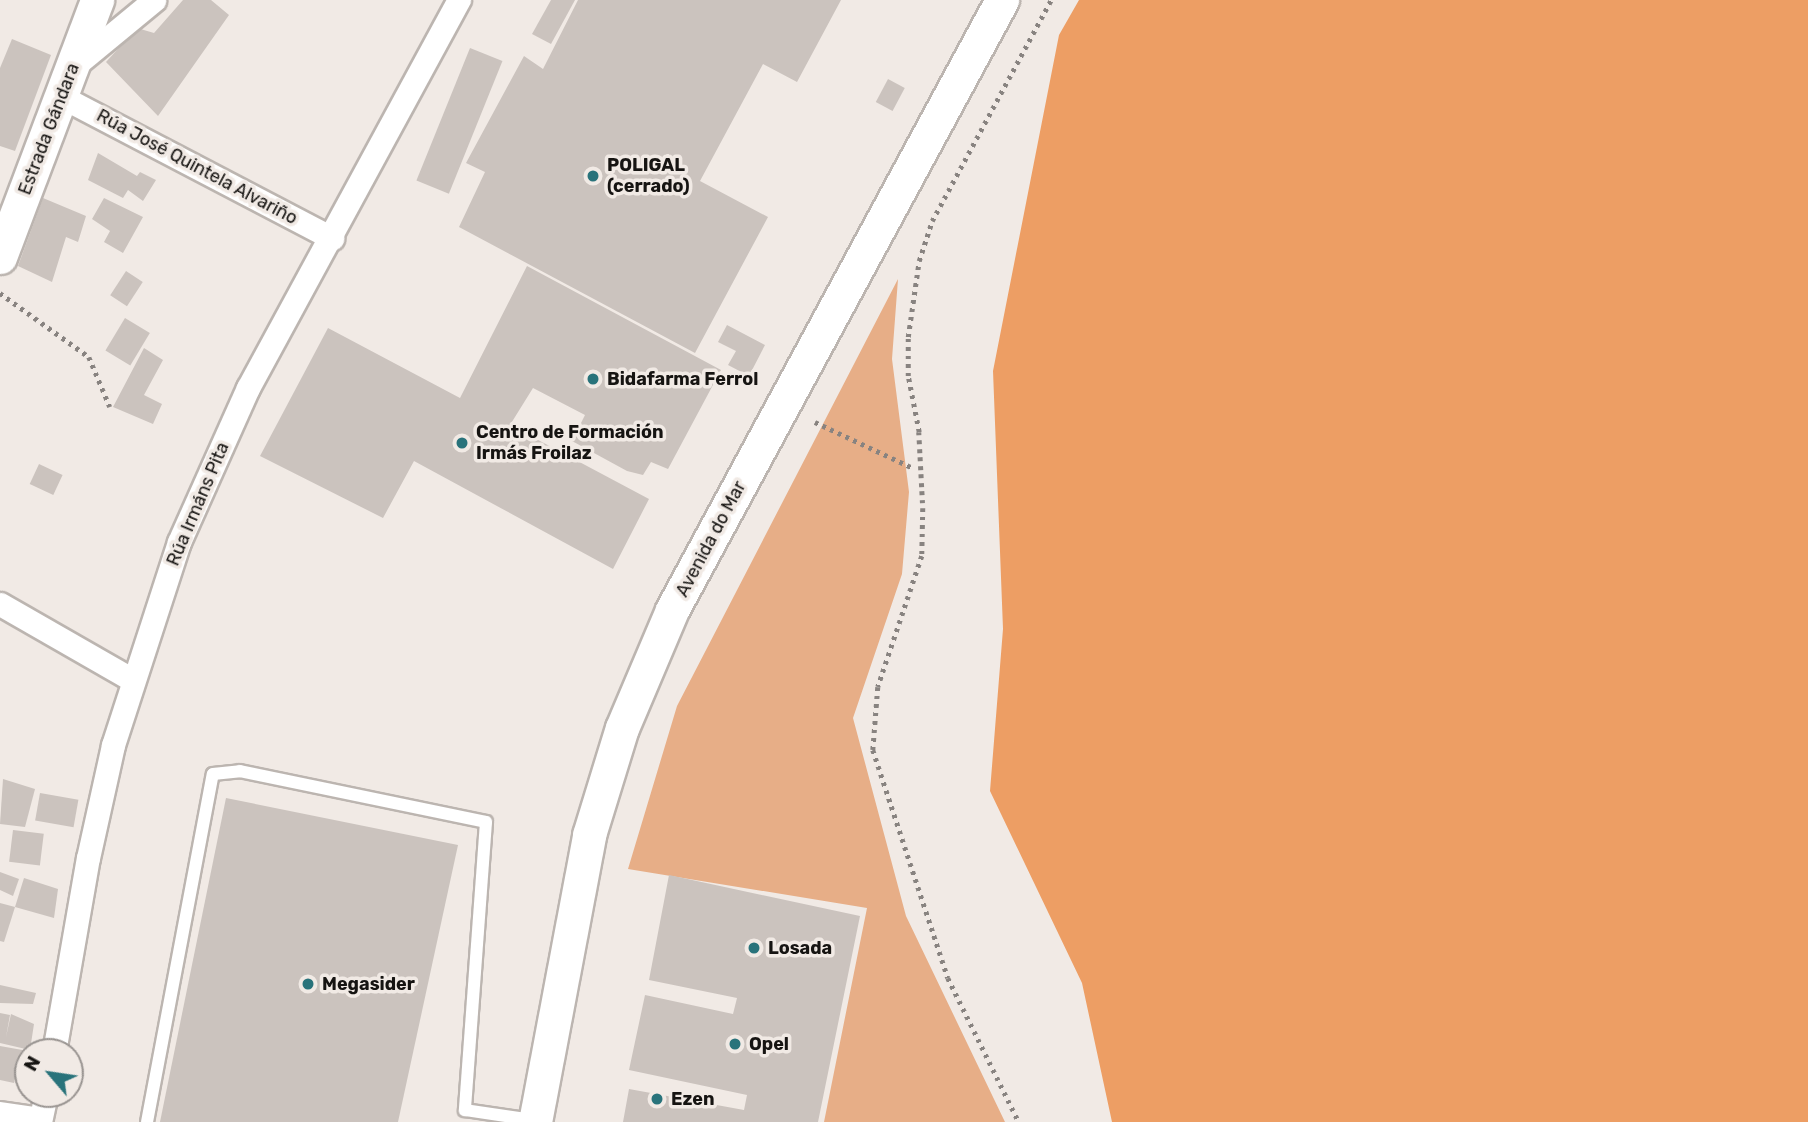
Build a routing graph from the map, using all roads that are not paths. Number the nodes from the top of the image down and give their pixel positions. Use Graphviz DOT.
graph roads {
  1 [pos="97,0"];
  2 [pos="154,0"];
  3 [pos="459,0"];
  4 [pos="1002,0"];
  5 [pos="74,66"];
  6 [pos="62,97"];
  7 [pos="332,238"];
  8 [pos="0,257"];
  9 [pos="0,604"];
  10 [pos="131,679"];
  11 [pos="56,1038"];
  12 [pos="3,1116"];
  13 [pos="40,1121"];
  14 [pos="536,1121"];
  15 [pos="147,1122"];
  1 -- 5 [label="street, Estrada Gándara"];
  2 -- 5 [label="street"];
  3 -- 7 [label="street, Rúa Irmáns Pita"];
  4 -- 14 [label="street, Avenida do Mar"];
  5 -- 6 [label="street, Estrada Gándara"];
  6 -- 7 [label="street, Rúa José Quintela Alvariño"];
  6 -- 8 [label="street, Estrada Gándara"];
  7 -- 10 [label="street, Rúa Irmáns Pita"];
  9 -- 10 [label="street"];
  10 -- 11 [label="street, Rúa Irmáns Pita"];
  12 -- 13 [label="street"];
  14 -- 15 [label="lane"];
}
